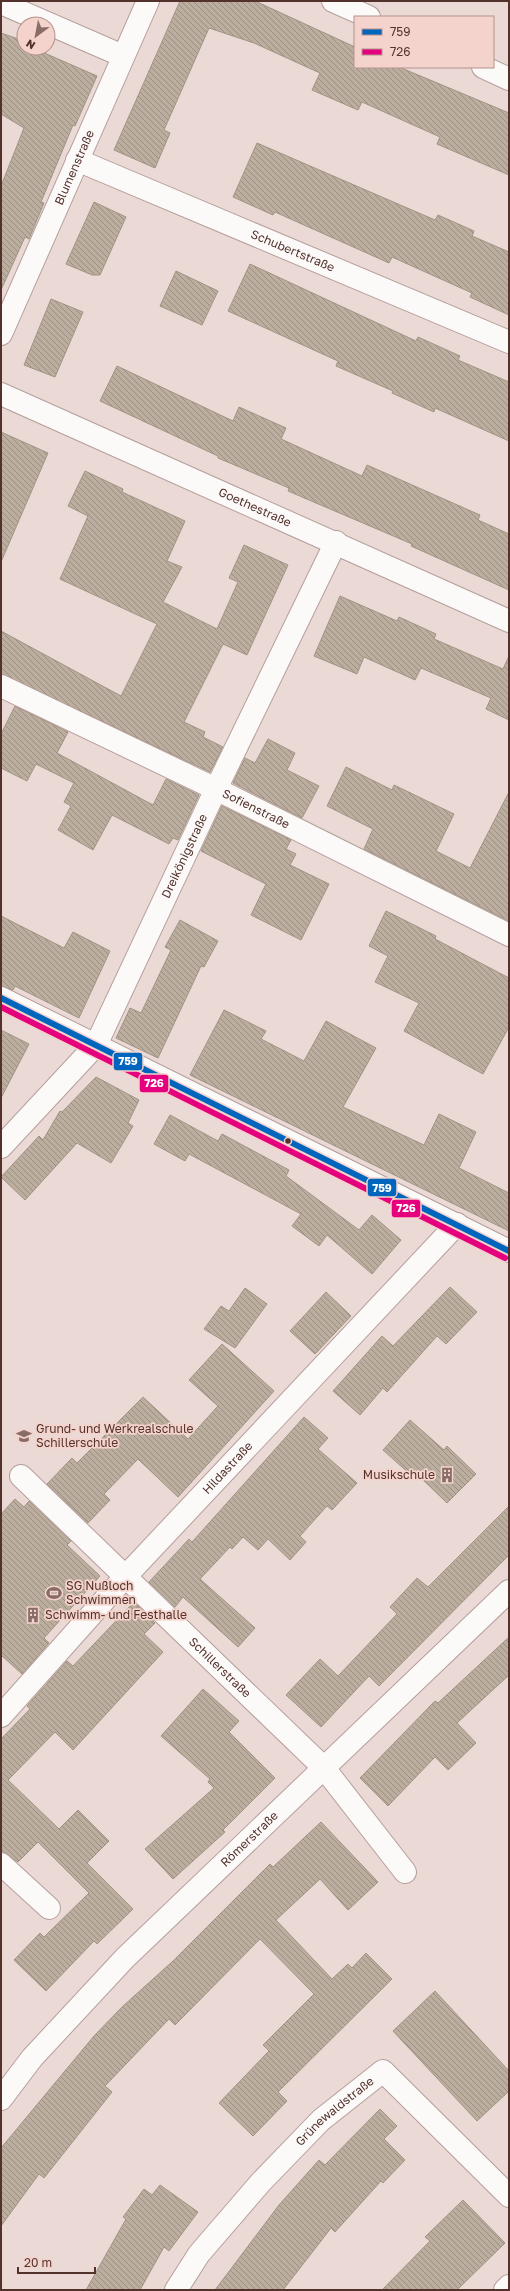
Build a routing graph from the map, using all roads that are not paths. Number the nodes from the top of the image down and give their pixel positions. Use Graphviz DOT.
graph roads {
  1 [pos="148,1"];
  2 [pos="333,1"];
  3 [pos="1,3"];
  4 [pos="367,16"];
  5 [pos="123,56"];
  6 [pos="485,68"];
  7 [pos="509,79"];
  8 [pos="77,160"];
  9 [pos="1,334"];
  10 [pos="509,342"];
  11 [pos="1,394"];
  12 [pos="336,542"];
  13 [pos="509,622"];
  14 [pos="1,686"];
  15 [pos="216,789"];
  16 [pos="509,935"];
  17 [pos="1,998"];
  18 [pos="96,1045"];
  19 [pos="1,1148"];
  20 [pos="457,1224"];
  21 [pos="509,1251"];
  22 [pos="21,1476"];
  23 [pos="125,1577"];
  24 [pos="509,1591"];
  25 [pos="1,1716"];
  26 [pos="324,1768"];
  27 [pos="1,1864"];
  28 [pos="405,1872"];
  29 [pos="49,1908"];
  30 [pos="1,2099"];
  31 [pos="509,2196"];
  32 [pos="509,2286"];
  33 [pos="176,2290"];
  34 [pos="505,2290"];
  1 -- 5 [label="street, Blumenstraße"];
  2 -- 4 [label="street"];
  3 -- 5 [label="street"];
  5 -- 8 [label="street, Blumenstraße"];
  6 -- 7 [label="street"];
  8 -- 9 [label="street, Blumenstraße"];
  8 -- 10 [label="street, Schubertstraße"];
  11 -- 12 [label="street, Goethestraße"];
  12 -- 13 [label="street, Goethestraße"];
  12 -- 15 [label="street, Dreikönigstraße"];
  14 -- 15 [label="street, Sofienstraße"];
  15 -- 16 [label="street, Sofienstraße"];
  15 -- 18 [label="street, Dreikönigstraße"];
  17 -- 18 [label="street"];
  18 -- 19 [label="street, Dreikönigstraße"];
  18 -- 20 [label="street"];
  20 -- 21 [label="street"];
  20 -- 23 [label="street, Hildastraße"];
  22 -- 23 [label="street, Schillerstraße"];
  23 -- 25 [label="street, Hildastraße"];
  23 -- 26 [label="street, Schillerstraße"];
  24 -- 26 [label="street, Römerstraße"];
  26 -- 28 [label="street, Schillerstraße"];
  26 -- 30 [label="street, Römerstraße"];
  27 -- 29 [label="street"];
  31 -- 33 [label="street, Grünewaldstraße"];
  32 -- 34 [label="street"];
}
